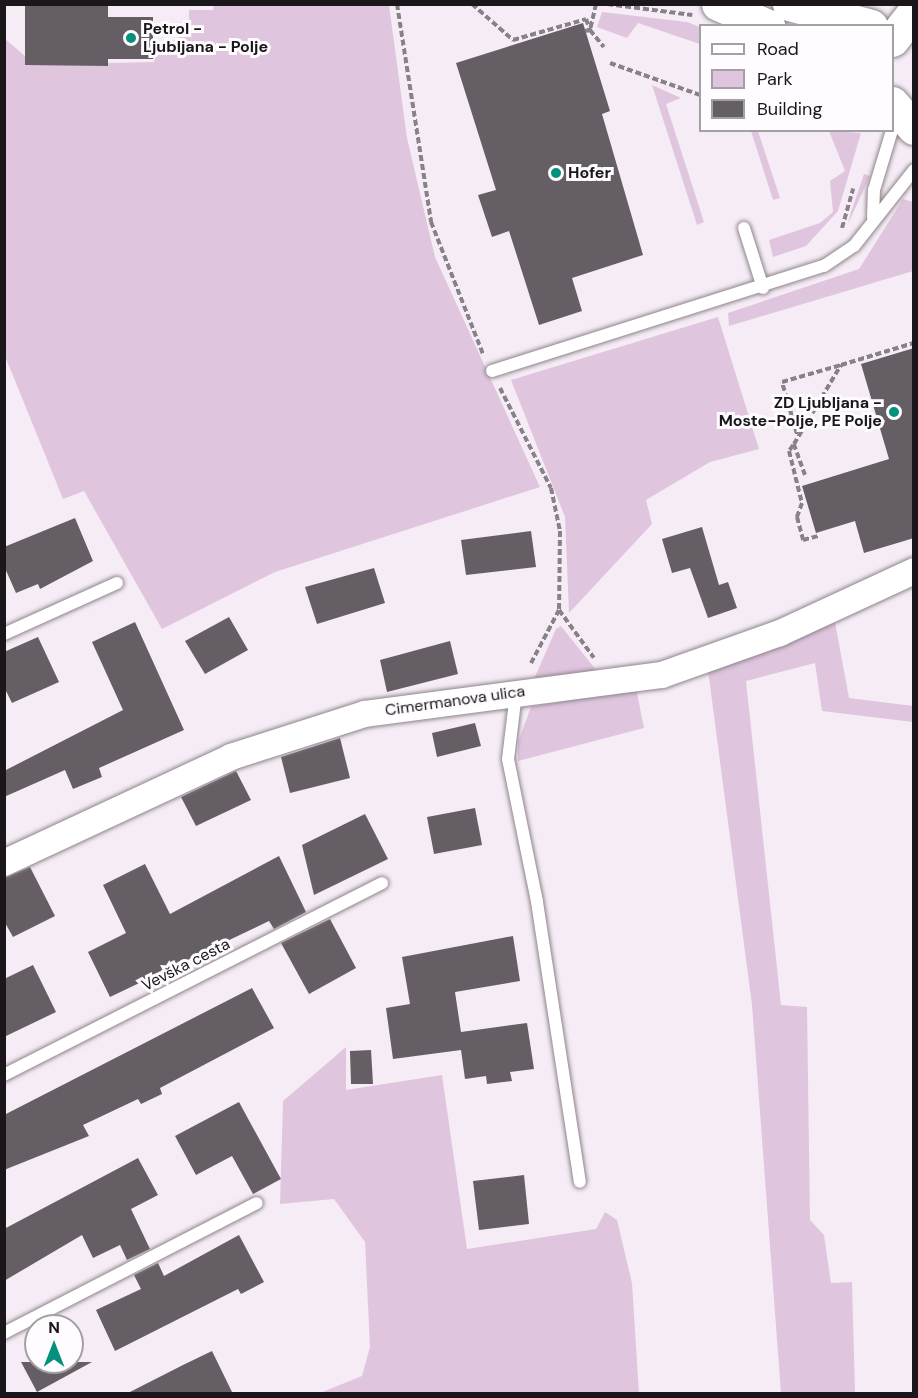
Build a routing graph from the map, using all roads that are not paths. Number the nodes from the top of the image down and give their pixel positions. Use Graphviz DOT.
graph roads {
  1 [pos="789,4"];
  2 [pos="710,12"];
  3 [pos="760,24"];
  4 [pos="876,24"];
  5 [pos="901,114"];
  6 [pos="914,170"];
  7 [pos="873,218"];
  8 [pos="744,228"];
  9 [pos="763,288"];
  10 [pos="492,371"];
  11 [pos="914,571"];
  12 [pos="117,583"];
  13 [pos="4,634"];
  14 [pos="516,692"];
  15 [pos="4,863"];
  16 [pos="382,883"];
  17 [pos="4,1075"];
  18 [pos="580,1182"];
  19 [pos="257,1203"];
  20 [pos="4,1334"];
  1 -- 4 [label="main road"];
  2 -- 3 [label="main road"];
  5 -- 7 [label="lane"];
  6 -- 7 [label="lane"];
  7 -- 9 [label="lane"];
  8 -- 9 [label="lane"];
  9 -- 10 [label="lane"];
  11 -- 14 [label="street, Cimermanova ulica"];
  12 -- 13 [label="lane"];
  14 -- 15 [label="street, Cimermanova ulica"];
  14 -- 18 [label="lane"];
  16 -- 17 [label="lane, Vevška cesta"];
  19 -- 20 [label="lane"];
}
